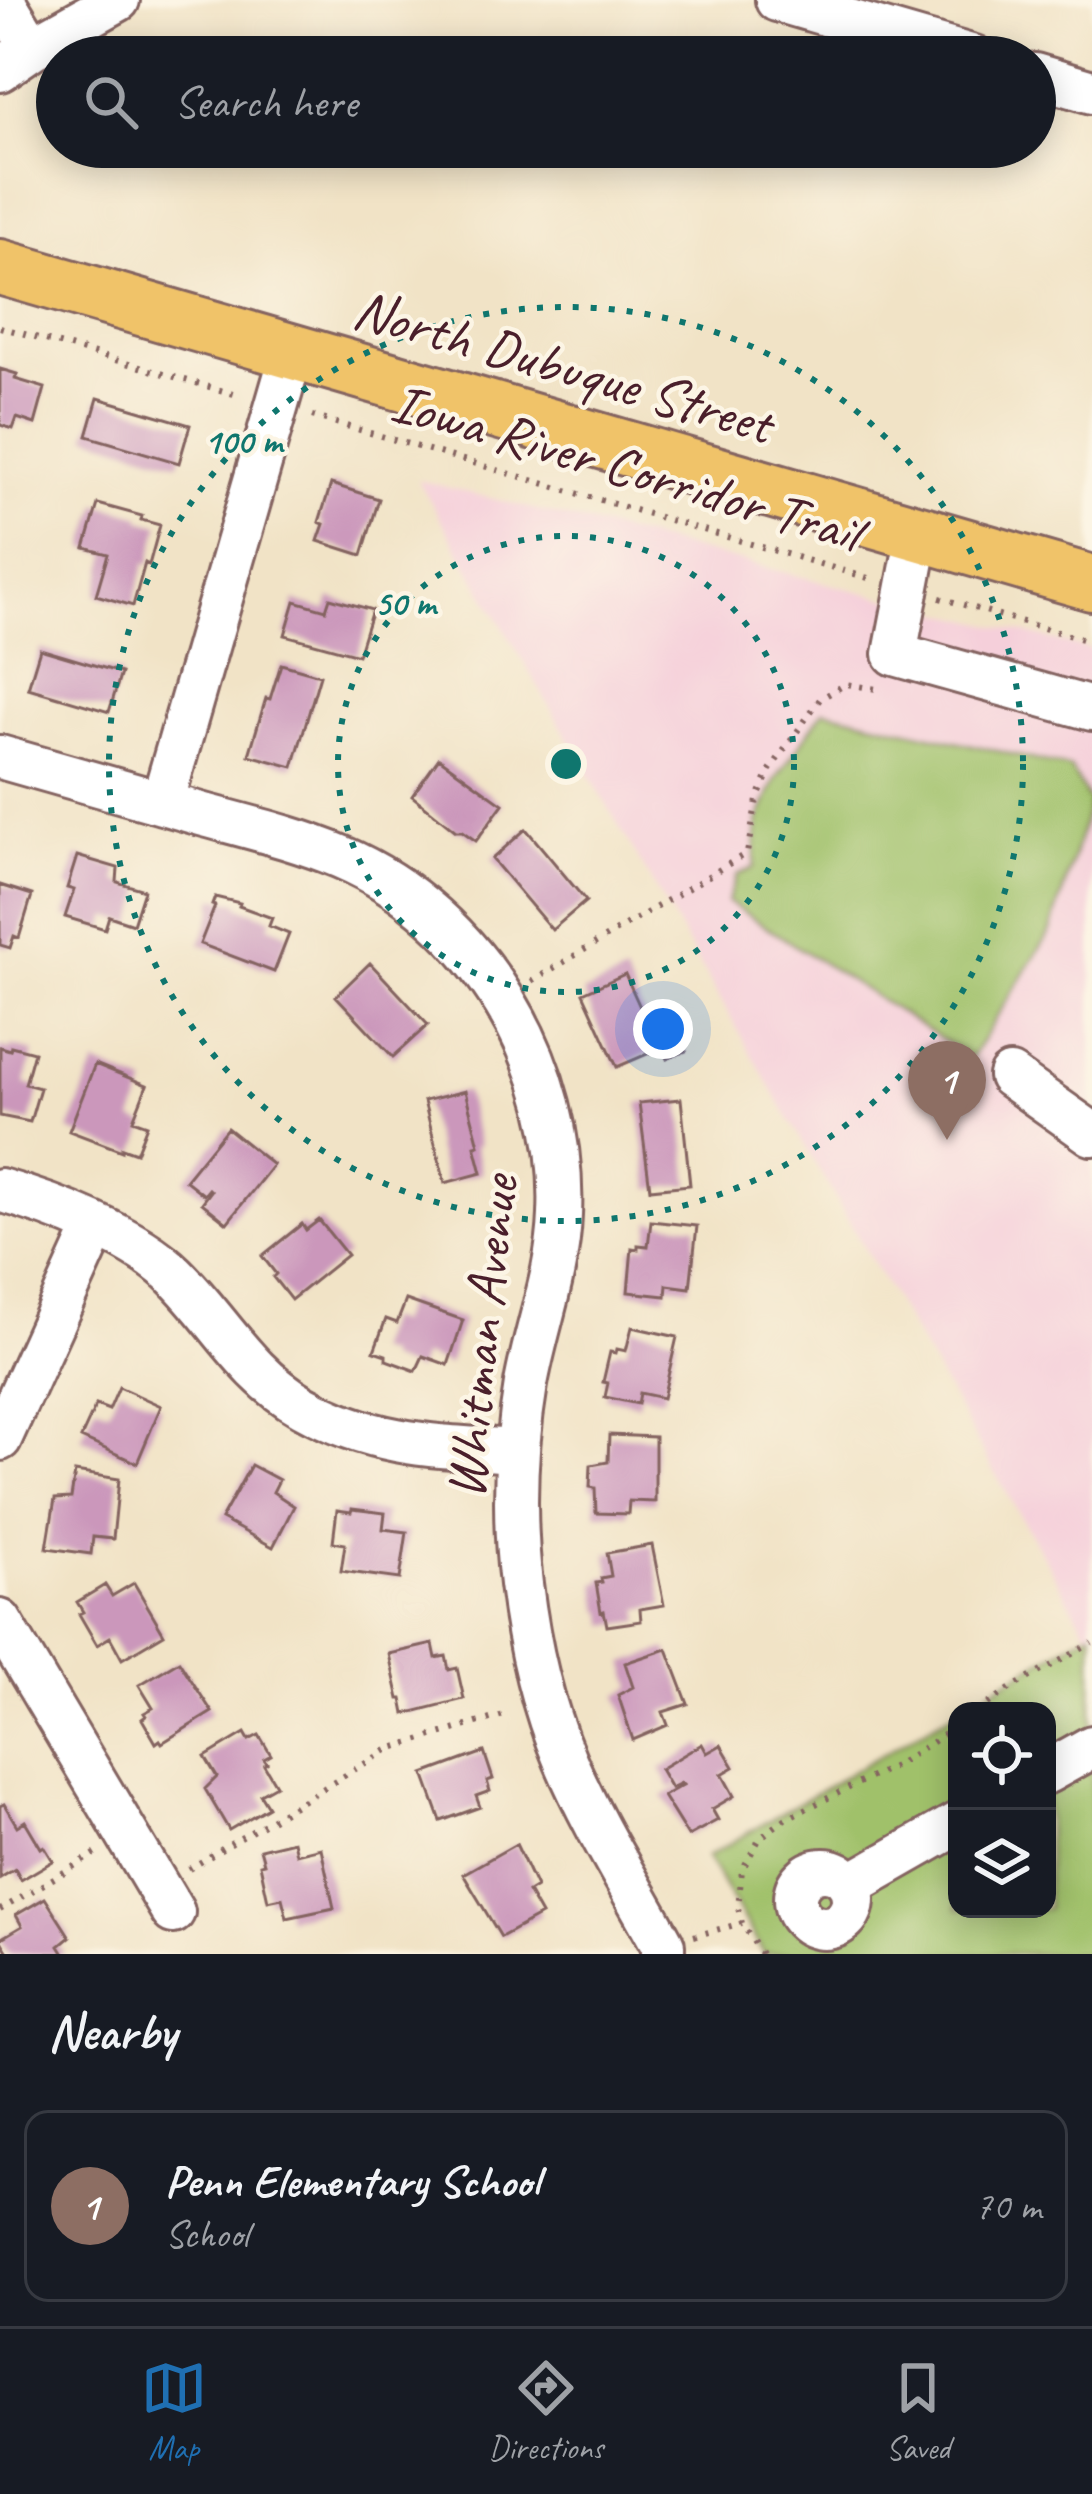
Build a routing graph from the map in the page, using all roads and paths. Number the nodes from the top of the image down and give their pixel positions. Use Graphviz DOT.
graph roads {
  1 [pos="3,0"];
  2 [pos="118,0"];
  3 [pos="777,0"];
  4 [pos="56,36"];
  5 [pos="901,36"];
  6 [pos="16,59"];
  7 [pos="1056,81"];
  8 [pos="1092,92"];
  9 [pos="0,267"];
  10 [pos="0,327"];
  11 [pos="292,353"];
  12 [pos="277,406"];
  13 [pos="918,534"];
  14 [pos="1092,583"];
  15 [pos="908,589"];
  16 [pos="1092,642"];
  17 [pos="895,654"];
  18 [pos="1092,709"];
  19 [pos="0,757"];
  20 [pos="162,803"];
  21 [pos="503,998"];
  22 [pos="1010,1076"];
  23 [pos="1092,1134"];
  24 [pos="0,1190"];
  25 [pos="96,1227"];
  26 [pos="0,1438"];
  27 [pos="518,1451"];
  28 [pos="0,1621"];
  29 [pos="1092,1643"];
  30 [pos="991,1702"];
  31 [pos="507,1714"];
  32 [pos="948,1732"];
  33 [pos="1092,1747"];
  34 [pos="1056,1767"];
  35 [pos="948,1829"];
  36 [pos="128,1837"];
  37 [pos="850,1885"];
  38 [pos="166,1901"];
  39 [pos="0,1910"];
  40 [pos="742,1923"];
  41 [pos="677,1945"];
  42 [pos="761,1954"];
  1 -- 6 [label="street"];
  2 -- 4 [label="street"];
  3 -- 5 [label="street"];
  7 -- 8 [label="street"];
  9 -- 11 [label="main road, North Dubuque Street"];
  10 -- 12 [label="path, Iowa River Corridor Trail"];
  11 -- 12 [label="street"];
  11 -- 13 [label="main road, North Dubuque Street"];
  12 -- 15 [label="path, Iowa River Corridor Trail"];
  12 -- 20 [label="street"];
  13 -- 14 [label="main road, North Dubuque Street"];
  13 -- 15 [label="street"];
  15 -- 16 [label="path, Iowa River Corridor Trail"];
  15 -- 17 [label="street"];
  17 -- 18 [label="street"];
  17 -- 21 [label="path"];
  19 -- 20 [label="street, Whitman Avenue"];
  20 -- 21 [label="street, Whitman Avenue"];
  21 -- 27 [label="street, Whitman Avenue"];
  22 -- 23 [label="street"];
  24 -- 25 [label="street"];
  25 -- 26 [label="street"];
  25 -- 27 [label="street"];
  27 -- 41 [label="street, Whitman Avenue"];
  28 -- 36 [label="street"];
  29 -- 30 [label="path"];
  31 -- 38 [label="path"];
  32 -- 40 [label="path"];
  33 -- 34 [label="street"];
  35 -- 37 [label="street"];
  36 -- 38 [label="street"];
  36 -- 39 [label="path"];
  40 -- 41 [label="path"];
  40 -- 42 [label="path"];
}
